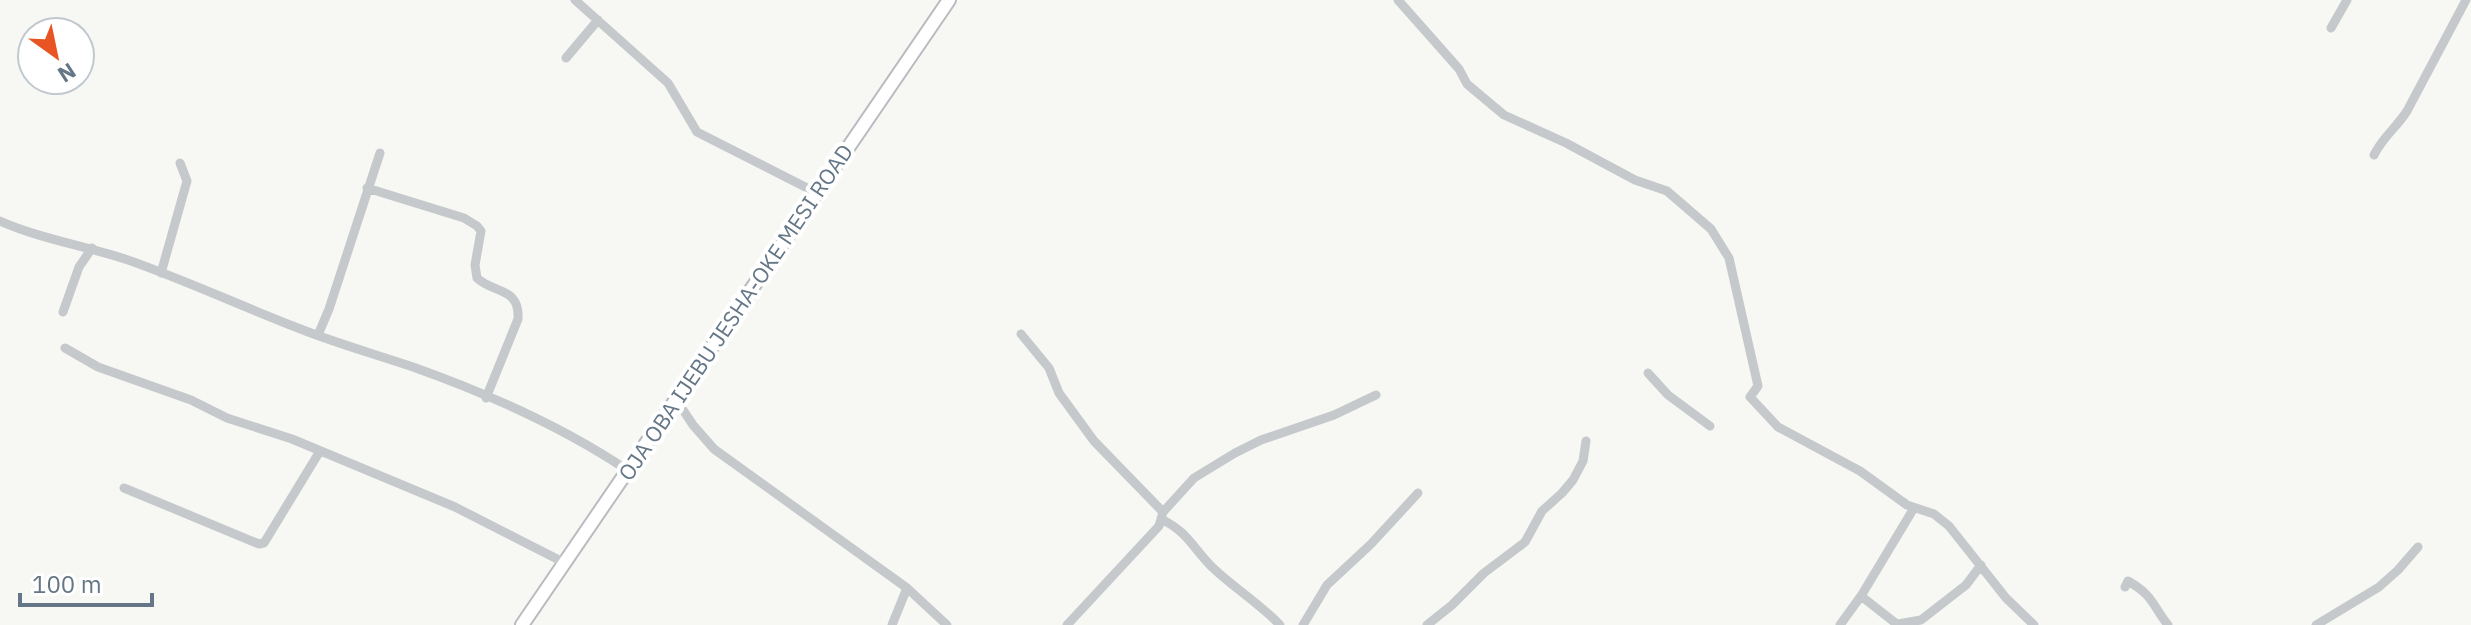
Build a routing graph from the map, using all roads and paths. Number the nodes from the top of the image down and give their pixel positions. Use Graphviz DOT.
graph roads {
  1 [pos="575,0"];
  2 [pos="949,0"];
  3 [pos="1398,0"];
  4 [pos="2347,0"];
  5 [pos="2466,0"];
  6 [pos="598,20"];
  7 [pos="2331,28"];
  8 [pos="566,58"];
  9 [pos="380,153"];
  10 [pos="2374,155"];
  11 [pos="180,163"];
  12 [pos="367,188"];
  13 [pos="817,193"];
  14 [pos="0,221"];
  15 [pos="92,248"];
  16 [pos="161,273"];
  17 [pos="63,312"];
  18 [pos="1021,334"];
  19 [pos="318,335"];
  20 [pos="65,348"];
  21 [pos="1648,373"];
  22 [pos="1376,395"];
  23 [pos="486,398"];
  24 [pos="675,398"];
  25 [pos="1710,426"];
  26 [pos="1586,441"];
  27 [pos="320,451"];
  28 [pos="627,470"];
  29 [pos="124,488"];
  30 [pos="1418,493"];
  31 [pos="1914,508"];
  32 [pos="1162,516"];
  33 [pos="2418,547"];
  34 [pos="563,562"];
  35 [pos="1981,565"];
  36 [pos="2125,587"];
  37 [pos="907,588"];
  38 [pos="1861,596"];
  39 [pos="522,625"];
  40 [pos="892,625"];
  41 [pos="947,625"];
  42 [pos="1067,625"];
  43 [pos="1280,625"];
  44 [pos="1303,625"];
  45 [pos="1427,625"];
  46 [pos="1840,625"];
  47 [pos="1898,625"];
  48 [pos="2034,625"];
  49 [pos="2168,625"];
  50 [pos="2316,625"];
  1 -- 6 [label="street"];
  2 -- 13 [label="main road, OJA OBA IJEBU JESHA-OKE MESI ROAD"];
  3 -- 31 [label="street"];
  4 -- 7 [label="street"];
  5 -- 10 [label="street"];
  6 -- 8 [label="street"];
  6 -- 13 [label="street"];
  9 -- 12 [label="street"];
  11 -- 16 [label="street"];
  12 -- 19 [label="street"];
  12 -- 23 [label="street"];
  13 -- 24 [label="main road, OJA OBA IJEBU JESHA-OKE MESI ROAD"];
  14 -- 15 [label="street"];
  15 -- 16 [label="street"];
  15 -- 17 [label="street"];
  16 -- 19 [label="street"];
  18 -- 32 [label="street"];
  19 -- 23 [label="street"];
  20 -- 27 [label="street"];
  21 -- 25 [label="street"];
  22 -- 32 [label="street"];
  23 -- 28 [label="street"];
  24 -- 28 [label="main road, OJA OBA IJEBU JESHA-OKE MESI ROAD"];
  24 -- 37 [label="street"];
  26 -- 45 [label="street"];
  27 -- 29 [label="street"];
  27 -- 34 [label="street"];
  28 -- 34 [label="main road, OJA OBA IJEBU JESHA-OKE MESI ROAD"];
  30 -- 44 [label="street"];
  31 -- 35 [label="street"];
  31 -- 38 [label="street"];
  32 -- 42 [label="street"];
  32 -- 43 [label="street"];
  33 -- 50 [label="street"];
  34 -- 39 [label="main road, OJA OBA IJEBU JESHA-OKE MESI ROAD"];
  35 -- 47 [label="street"];
  35 -- 48 [label="street"];
  36 -- 49 [label="street"];
  37 -- 40 [label="street"];
  37 -- 41 [label="street"];
  38 -- 46 [label="street"];
  38 -- 47 [label="street"];
}
